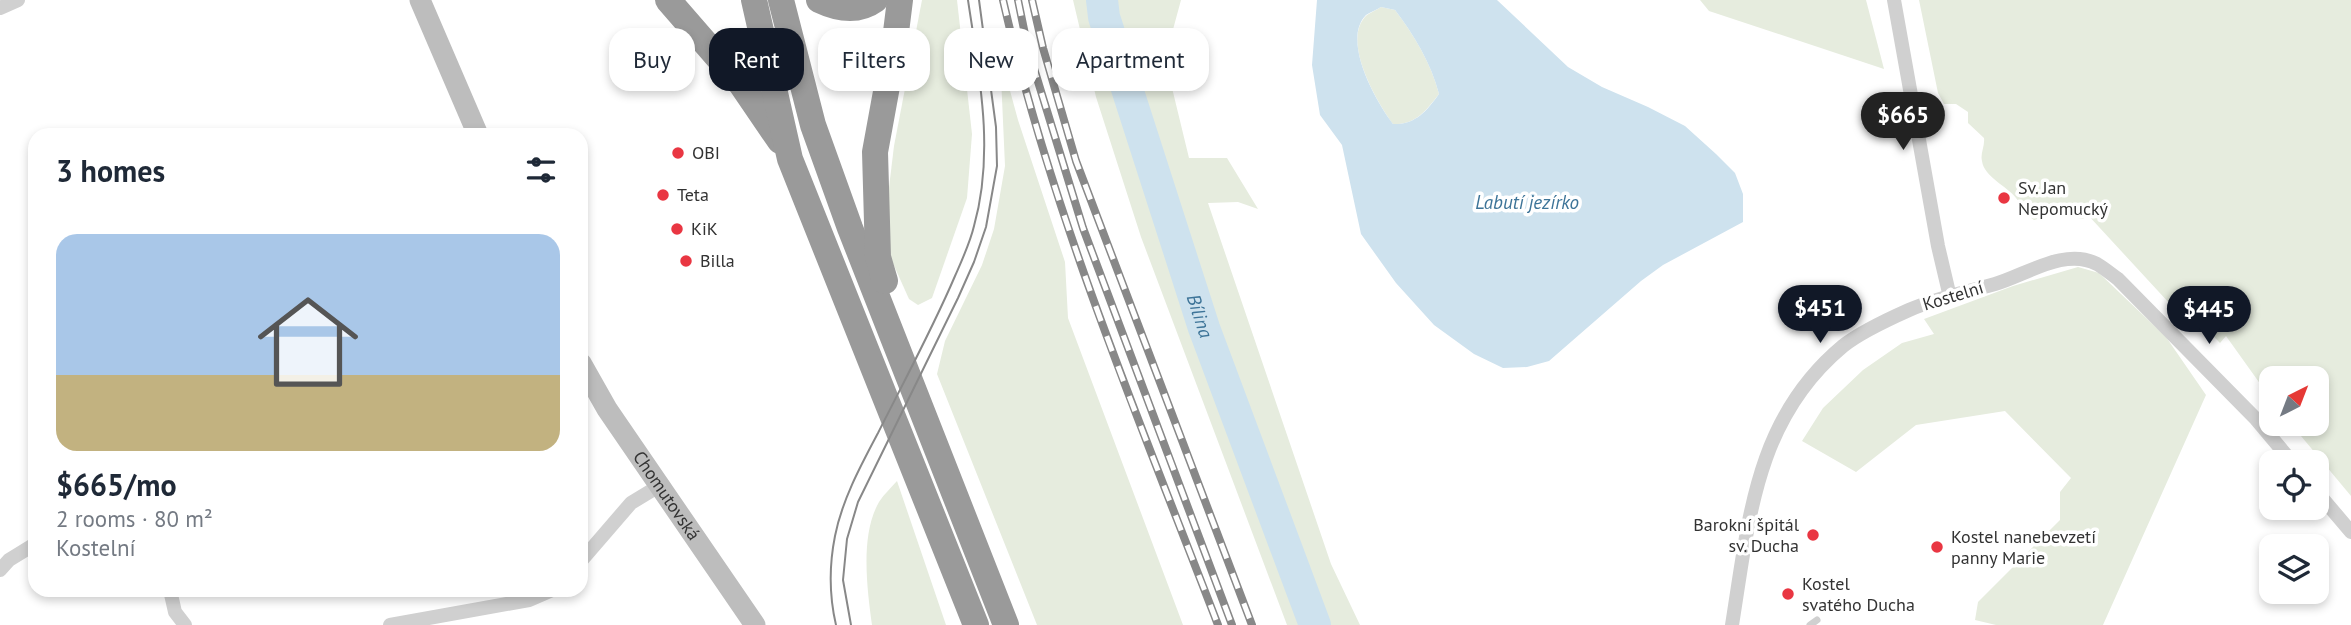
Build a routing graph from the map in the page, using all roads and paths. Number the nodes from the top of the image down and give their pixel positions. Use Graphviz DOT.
graph roads {
  1 [pos="18,0"];
  2 [pos="420,0"];
  3 [pos="668,0"];
  4 [pos="754,0"];
  5 [pos="780,0"];
  6 [pos="819,0"];
  7 [pos="875,0"];
  8 [pos="900,0"];
  9 [pos="1894,0"];
  10 [pos="0,8"];
  11 [pos="475,128"];
  12 [pos="790,159"];
  13 [pos="1950,297"];
  14 [pos="588,381"];
  15 [pos="2282,450"];
  16 [pos="944,463"];
  17 [pos="659,486"];
  18 [pos="2329,506"];
  19 [pos="2351,532"];
  20 [pos="28,548"];
  21 [pos="588,553"];
  22 [pos="3,560"];
  23 [pos="172,597"];
  24 [pos="536,597"];
  25 [pos="1817,620"];
  26 [pos="185,625"];
  27 [pos="390,625"];
  28 [pos="755,625"];
  29 [pos="976,625"];
  30 [pos="1006,625"];
  31 [pos="1732,625"];
  32 [pos="1810,625"];
  1 -- 10 [label="street"];
  2 -- 11 [label="street"];
  3 -- 12 [label="highway"];
  4 -- 12 [label="highway"];
  5 -- 16 [label="highway"];
  6 -- 7 [label="highway"];
  8 -- 16 [label="highway"];
  9 -- 13 [label="street"];
  12 -- 29 [label="highway"];
  13 -- 15 [label="street, Kostelní"];
  13 -- 31 [label="street, Kostelní"];
  14 -- 17 [label="street, Chomutovská"];
  16 -- 30 [label="highway"];
  17 -- 21 [label="street"];
  17 -- 28 [label="street, Chomutovská"];
  18 -- 19 [label="street"];
  20 -- 22 [label="street"];
  23 -- 26 [label="street"];
  24 -- 27 [label="street"];
  25 -- 32 [label="lane"];
}
